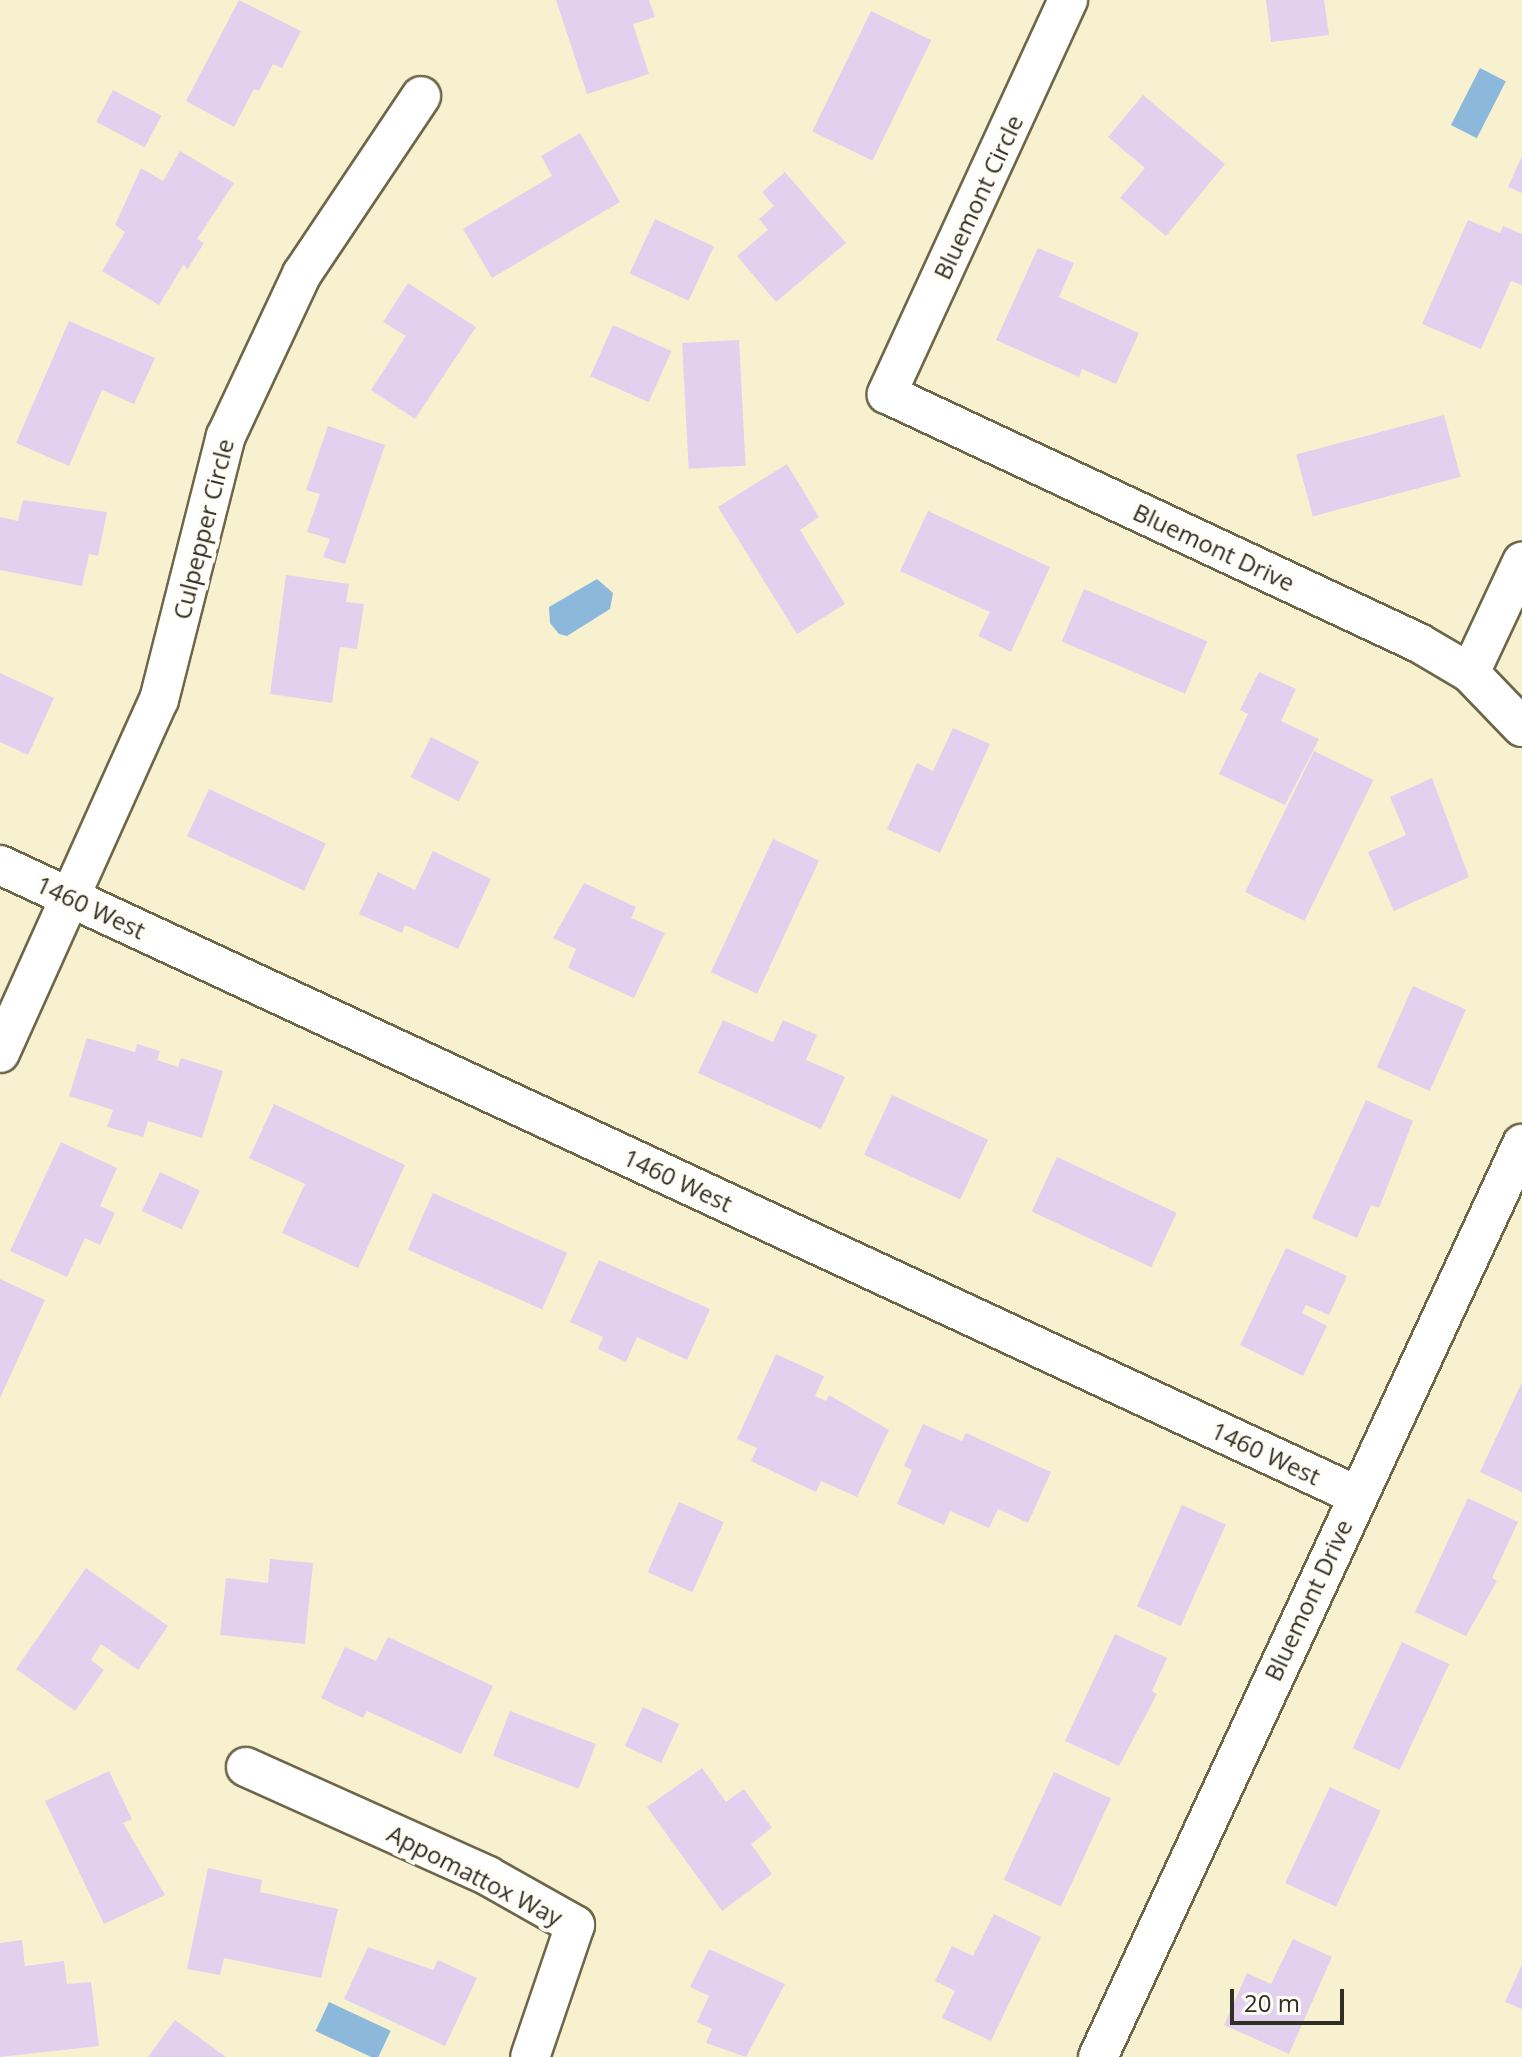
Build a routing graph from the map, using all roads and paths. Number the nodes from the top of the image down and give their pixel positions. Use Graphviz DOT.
graph roads {
  1 [pos="1068,0"];
  2 [pos="421,96"];
  3 [pos="887,394"];
  4 [pos="1522,562"];
  5 [pos="1470,673"];
  6 [pos="1522,727"];
  7 [pos="0,865"];
  8 [pos="70,897"];
  9 [pos="0,1053"];
  10 [pos="1522,1144"];
  11 [pos="1356,1495"];
  12 [pos="246,1767"];
  13 [pos="530,2057"];
  14 [pos="1098,2057"];
  1 -- 3 [label="street, Bluemont Circle"];
  2 -- 8 [label="street, Culpepper Circle"];
  3 -- 5 [label="street, Bluemont Drive"];
  4 -- 5 [label="street"];
  5 -- 6 [label="street, Bluemont Drive"];
  7 -- 8 [label="street, 1460 West"];
  8 -- 9 [label="street, Culpepper Circle"];
  8 -- 11 [label="street, 1460 West"];
  10 -- 11 [label="street, Bluemont Drive"];
  11 -- 14 [label="street, Bluemont Drive"];
  12 -- 13 [label="street, Appomattox Way"];
}
